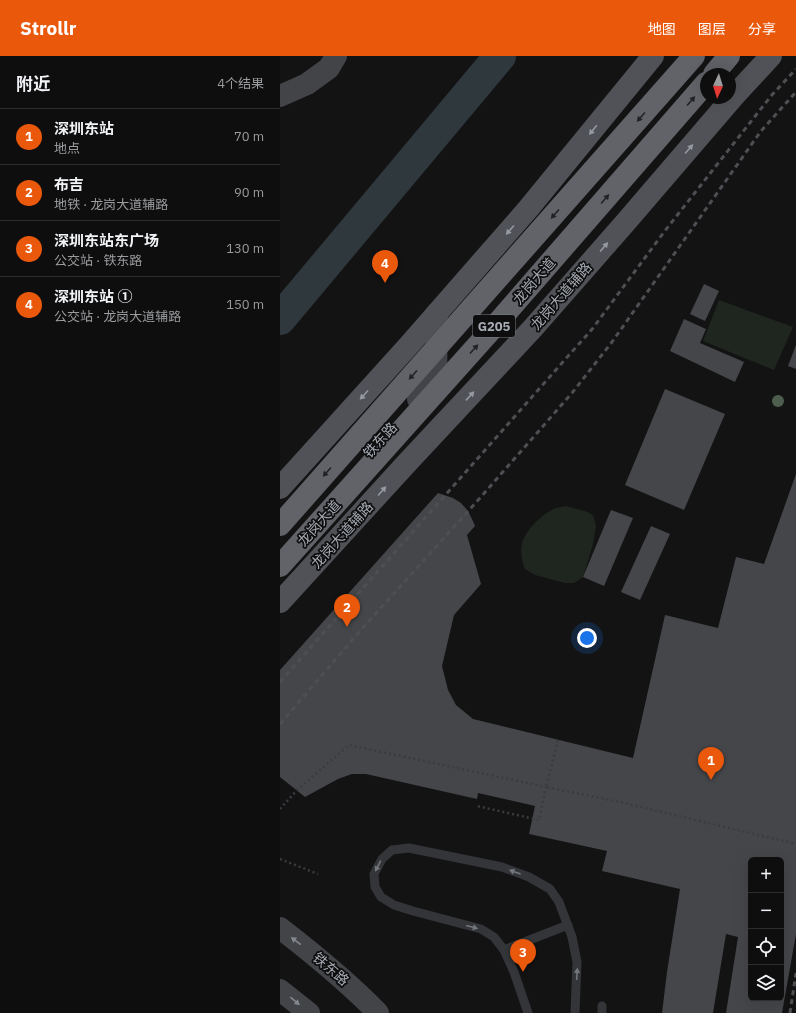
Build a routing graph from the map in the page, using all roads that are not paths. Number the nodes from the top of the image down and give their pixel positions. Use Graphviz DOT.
graph roads {
  1 [pos="336,56"];
  2 [pos="653,56"];
  3 [pos="694,56"];
  4 [pos="729,56"];
  5 [pos="765,57"];
  6 [pos="719,68"];
  7 [pos="700,90"];
  8 [pos="280,96"];
  9 [pos="437,313"];
  10 [pos="280,488"];
  11 [pos="280,525"];
  12 [pos="280,551"];
  13 [pos="280,566"];
  14 [pos="280,602"];
  15 [pos="568,925"];
  16 [pos="280,928"];
  17 [pos="504,950"];
  18 [pos="280,990"];
  19 [pos="309,1013"];
  20 [pos="378,1013"];
  21 [pos="528,1013"];
  22 [pos="575,1013"];
  1 -- 8 [label="main road"];
  2 -- 9 [label="main road, one-way"];
  3 -- 11 [label="highway, 龙岗大道 / G205, one-way, bridge"];
  4 -- 6 [label="highway"];
  14 -- 5 [label="main road, 龙岗大道辅路, one-way"];
  13 -- 7 [label="highway, 龙岗大道 / G205, one-way"];
  9 -- 10 [label="main road, one-way"];
  9 -- 12 [label="main road, 铁东路"];
  15 -- 17 [label="lane"];
  15 -- 17 [label="lane, one-way"];
  22 -- 15 [label="lane, one-way"];
  20 -- 16 [label="main road, 铁东路, one-way"];
  17 -- 21 [label="lane"];
  18 -- 19 [label="main road, one-way"];
}
